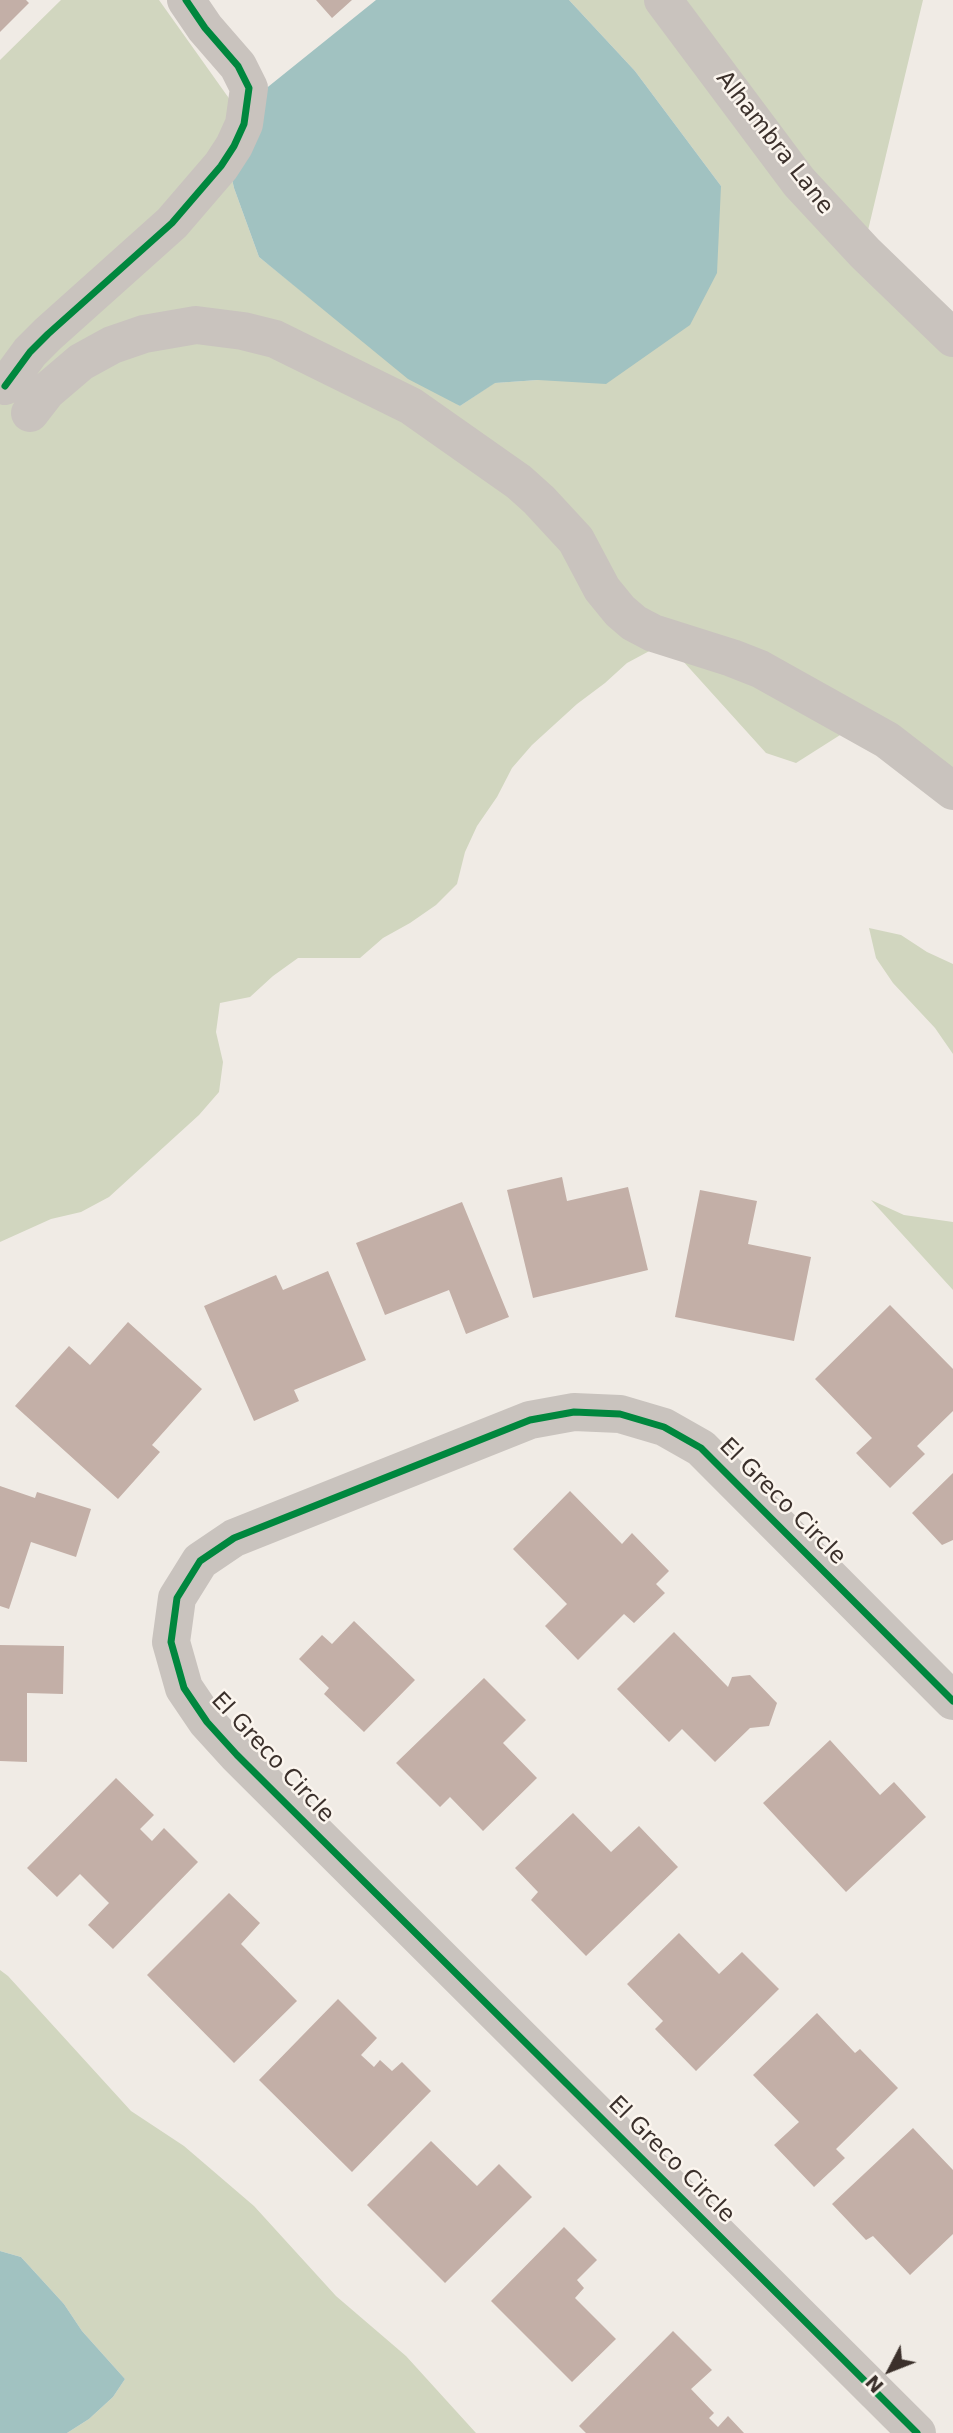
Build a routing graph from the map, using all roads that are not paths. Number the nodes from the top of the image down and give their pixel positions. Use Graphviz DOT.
graph roads {
  1 [pos="186,0"];
  2 [pos="663,0"];
  3 [pos="953,338"];
  4 [pos="953,791"];
  5 [pos="953,1701"];
  6 [pos="917,2433"];
  1 -- 4 [label="street"];
  2 -- 3 [label="street, Alhambra Lane"];
  5 -- 6 [label="street, El Greco Circle"];
}
